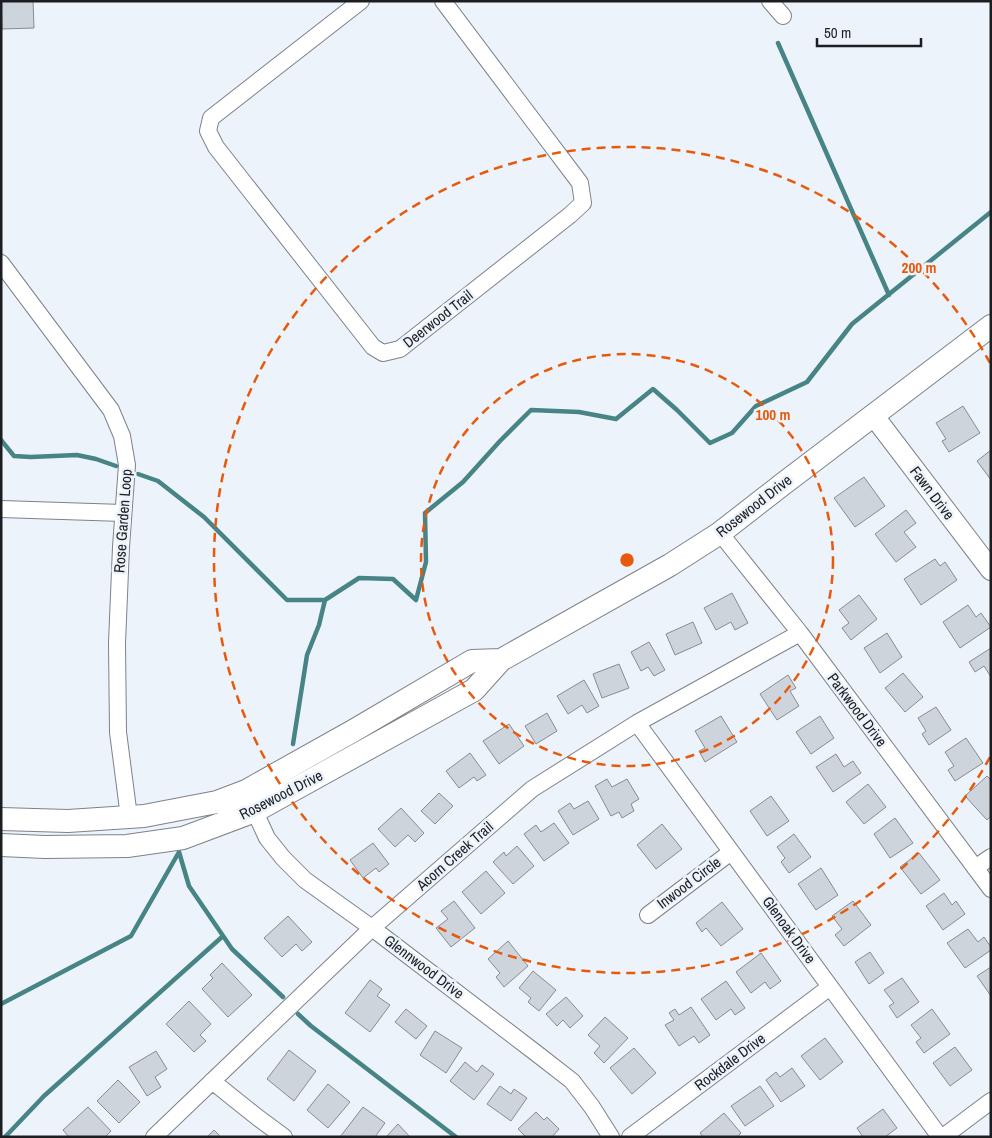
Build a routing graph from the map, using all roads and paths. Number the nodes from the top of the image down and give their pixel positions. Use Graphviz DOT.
graph roads {
  1 [pos="361,1"];
  2 [pos="443,1"];
  3 [pos="770,1"];
  4 [pos="783,16"];
  5 [pos="1,263"];
  6 [pos="991,326"];
  7 [pos="873,415"];
  8 [pos="1,509"];
  9 [pos="124,513"];
  10 [pos="720,533"];
  11 [pos="991,570"];
  12 [pos="800,633"];
  13 [pos="501,660"];
  14 [pos="637,723"];
  15 [pos="246,791"];
  16 [pos="255,811"];
  17 [pos="129,817"];
  18 [pos="1,819"];
  19 [pos="1,845"];
  20 [pos="731,852"];
  21 [pos="991,857"];
  22 [pos="975,868"];
  23 [pos="991,889"];
  24 [pos="648,915"];
  25 [pos="372,928"];
  26 [pos="830,987"];
  27 [pos="212,1081"];
  28 [pos="991,1101"];
  29 [pos="154,1137"];
  30 [pos="284,1137"];
  31 [pos="611,1137"];
  32 [pos="630,1137"];
  33 [pos="942,1137"];
  1 -- 2 [label="street, Deerwood Trail"];
  3 -- 4 [label="street"];
  5 -- 9 [label="street, Rose Garden Loop"];
  6 -- 7 [label="main road, Rosewood Drive"];
  7 -- 10 [label="main road, Rosewood Drive"];
  7 -- 11 [label="street, Fawn Drive"];
  8 -- 9 [label="street"];
  9 -- 17 [label="street, Rose Garden Loop"];
  10 -- 12 [label="street, Parkwood Drive"];
  10 -- 13 [label="main road, Rosewood Drive"];
  12 -- 14 [label="street, Acorn Creek Trail"];
  12 -- 22 [label="street, Parkwood Drive"];
  13 -- 15 [label="main road, Rosewood Drive"];
  13 -- 16 [label="main road, Rosewood Drive"];
  14 -- 20 [label="street, Glenoak Drive"];
  14 -- 25 [label="street, Acorn Creek Trail"];
  15 -- 16 [label="street, Glennwood Drive"];
  15 -- 17 [label="main road, Rosewood Drive"];
  16 -- 19 [label="main road, Rosewood Drive"];
  16 -- 25 [label="street, Glennwood Drive"];
  17 -- 18 [label="main road, Rosewood Drive"];
  20 -- 24 [label="street, Inwood Circle"];
  20 -- 26 [label="street, Glenoak Drive"];
  21 -- 22 [label="street"];
  22 -- 23 [label="street, Parkwood Drive"];
  25 -- 27 [label="street, Acorn Creek Trail"];
  25 -- 31 [label="street, Glennwood Drive"];
  26 -- 32 [label="street, Rockdale Drive"];
  26 -- 33 [label="street, Glenoak Drive"];
  27 -- 29 [label="street, Acorn Creek Trail"];
  27 -- 30 [label="street"];
  28 -- 33 [label="street"];
}
